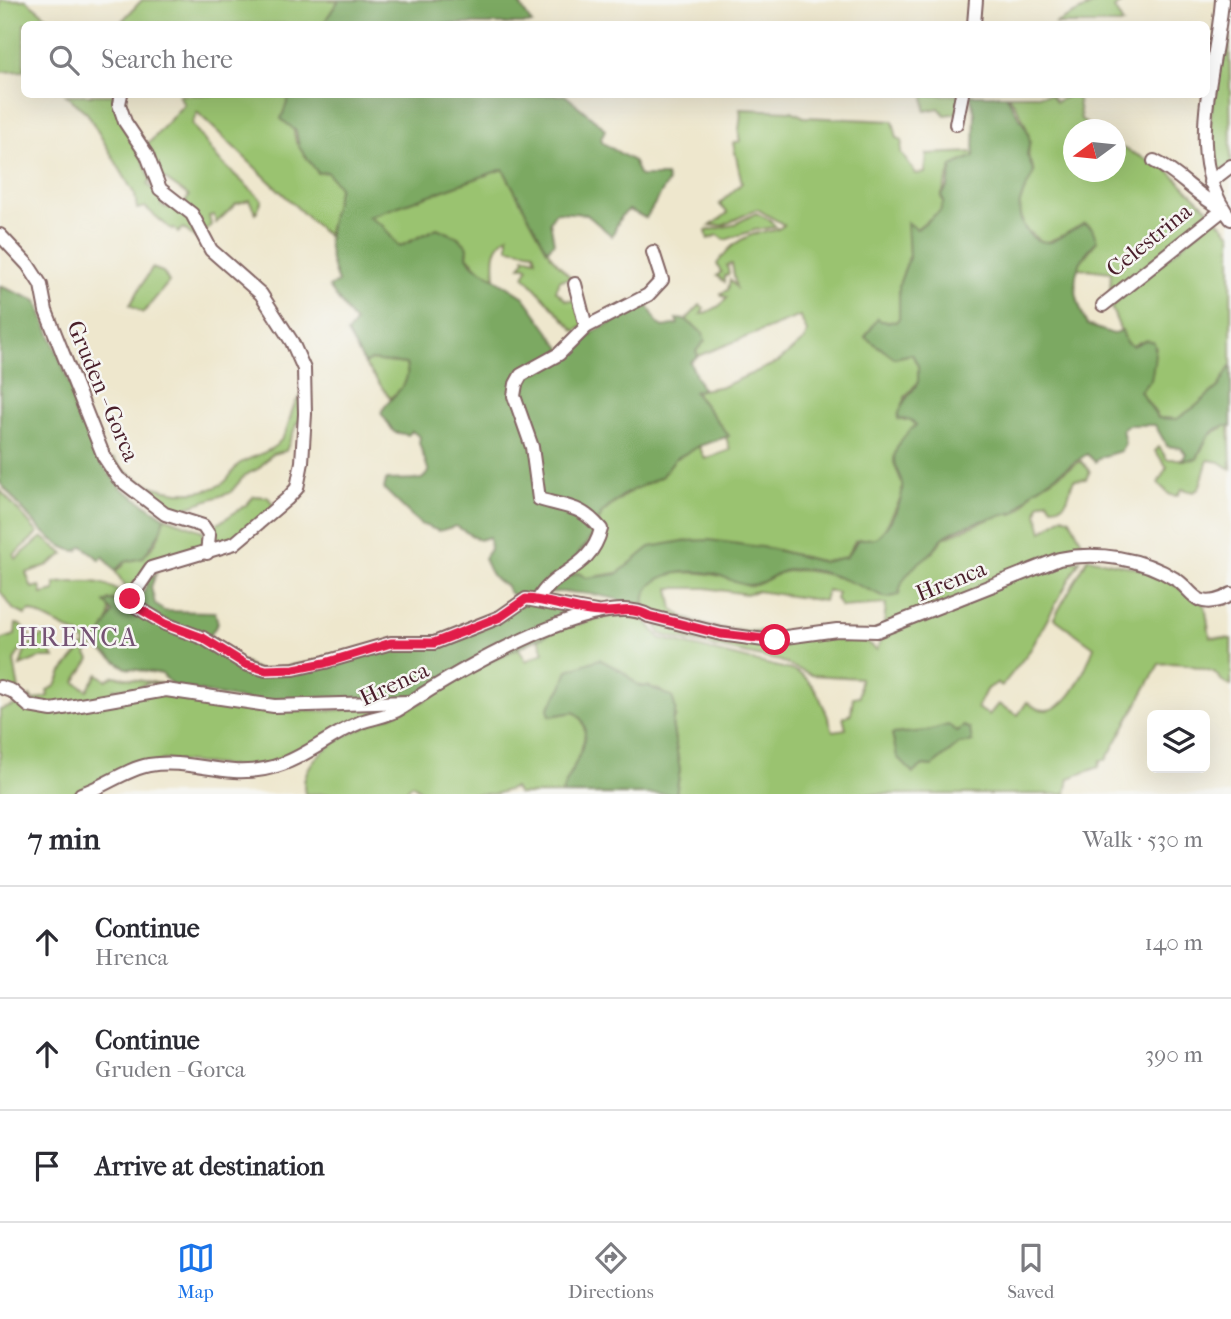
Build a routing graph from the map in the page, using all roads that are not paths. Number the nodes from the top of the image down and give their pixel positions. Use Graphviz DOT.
graph roads {
  1 [pos="976,0"];
  2 [pos="1223,1"];
  3 [pos="974,21"];
  4 [pos="120,98"];
  5 [pos="961,98"];
  6 [pos="956,124"];
  7 [pos="1154,161"];
  8 [pos="1231,166"];
  9 [pos="1210,182"];
  10 [pos="1227,214"];
  11 [pos="0,235"];
  12 [pos="653,252"];
  13 [pos="575,284"];
  14 [pos="1103,305"];
  15 [pos="586,327"];
  16 [pos="207,553"];
  17 [pos="1231,594"];
  18 [pos="538,600"];
  19 [pos="600,612"];
  20 [pos="0,687"];
  21 [pos="408,702"];
  22 [pos="81,794"];
  1 -- 3 [label="street"];
  2 -- 9 [label="street, Celestrina"];
  4 -- 16 [label="street"];
  5 -- 6 [label="street"];
  7 -- 10 [label="street, Celestrina"];
  8 -- 9 [label="street, Celestrina"];
  9 -- 10 [label="street, Celestrina"];
  10 -- 14 [label="street, Celestrina"];
  11 -- 16 [label="street, Gruden - Gorca"];
  12 -- 15 [label="street"];
  13 -- 15 [label="street"];
  15 -- 18 [label="street"];
  16 -- 18 [label="street"];
  17 -- 19 [label="street, Hrenca"];
  18 -- 19 [label="street"];
  19 -- 21 [label="street, Hrenca"];
  20 -- 21 [label="street"];
  21 -- 22 [label="street, Hrenca"];
}
